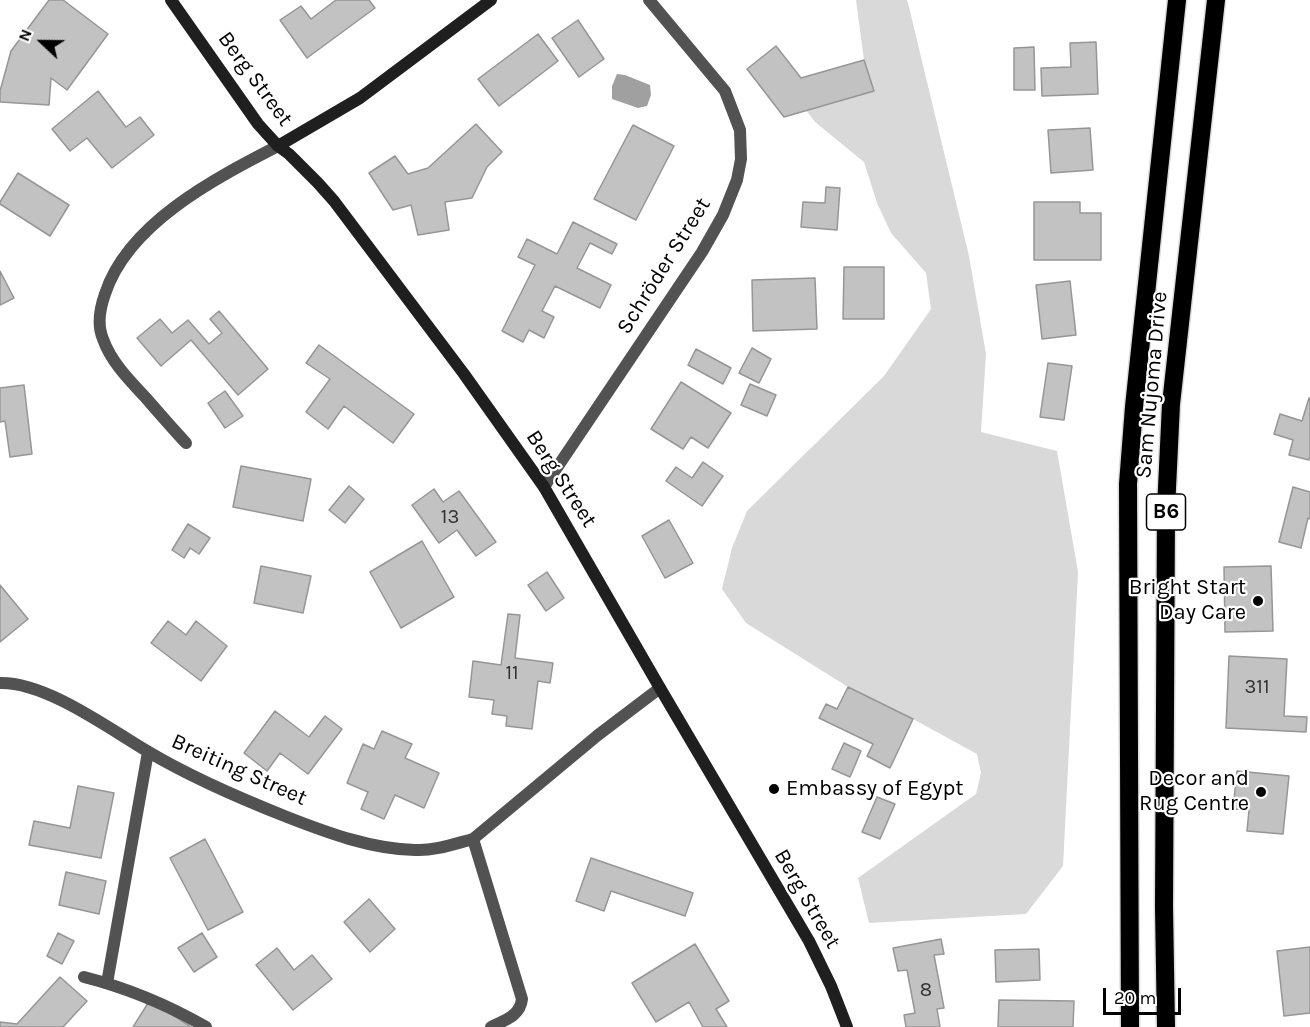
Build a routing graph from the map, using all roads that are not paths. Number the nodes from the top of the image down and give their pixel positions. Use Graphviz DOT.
graph roads {
  1 [pos="171,0"];
  2 [pos="491,0"];
  3 [pos="648,0"];
  4 [pos="1177,0"];
  5 [pos="1216,0"];
  6 [pos="278,146"];
  7 [pos="186,443"];
  8 [pos="544,487"];
  9 [pos="0,682"];
  10 [pos="660,688"];
  11 [pos="148,752"];
  12 [pos="473,839"];
  13 [pos="84,977"];
  14 [pos="107,983"];
  15 [pos="206,1027"];
  16 [pos="491,1027"];
  17 [pos="847,1027"];
  18 [pos="1130,1027"];
  19 [pos="1166,1027"];
  1 -- 6 [label="street, Berg Street"];
  2 -- 6 [label="street"];
  3 -- 8 [label="street, Schröder Street"];
  4 -- 18 [label="highway, Sam Nujoma Drive / B6"];
  5 -- 19 [label="highway, Sam Nujoma Drive / B6"];
  6 -- 7 [label="street"];
  6 -- 8 [label="street, Berg Street"];
  8 -- 10 [label="street, Berg Street"];
  9 -- 11 [label="street, Breiting Street"];
  10 -- 12 [label="street, Breiting Street"];
  10 -- 17 [label="street, Berg Street"];
  11 -- 12 [label="street, Breiting Street"];
  11 -- 14 [label="street"];
  12 -- 16 [label="street"];
  13 -- 14 [label="street"];
  14 -- 15 [label="street"];
}
